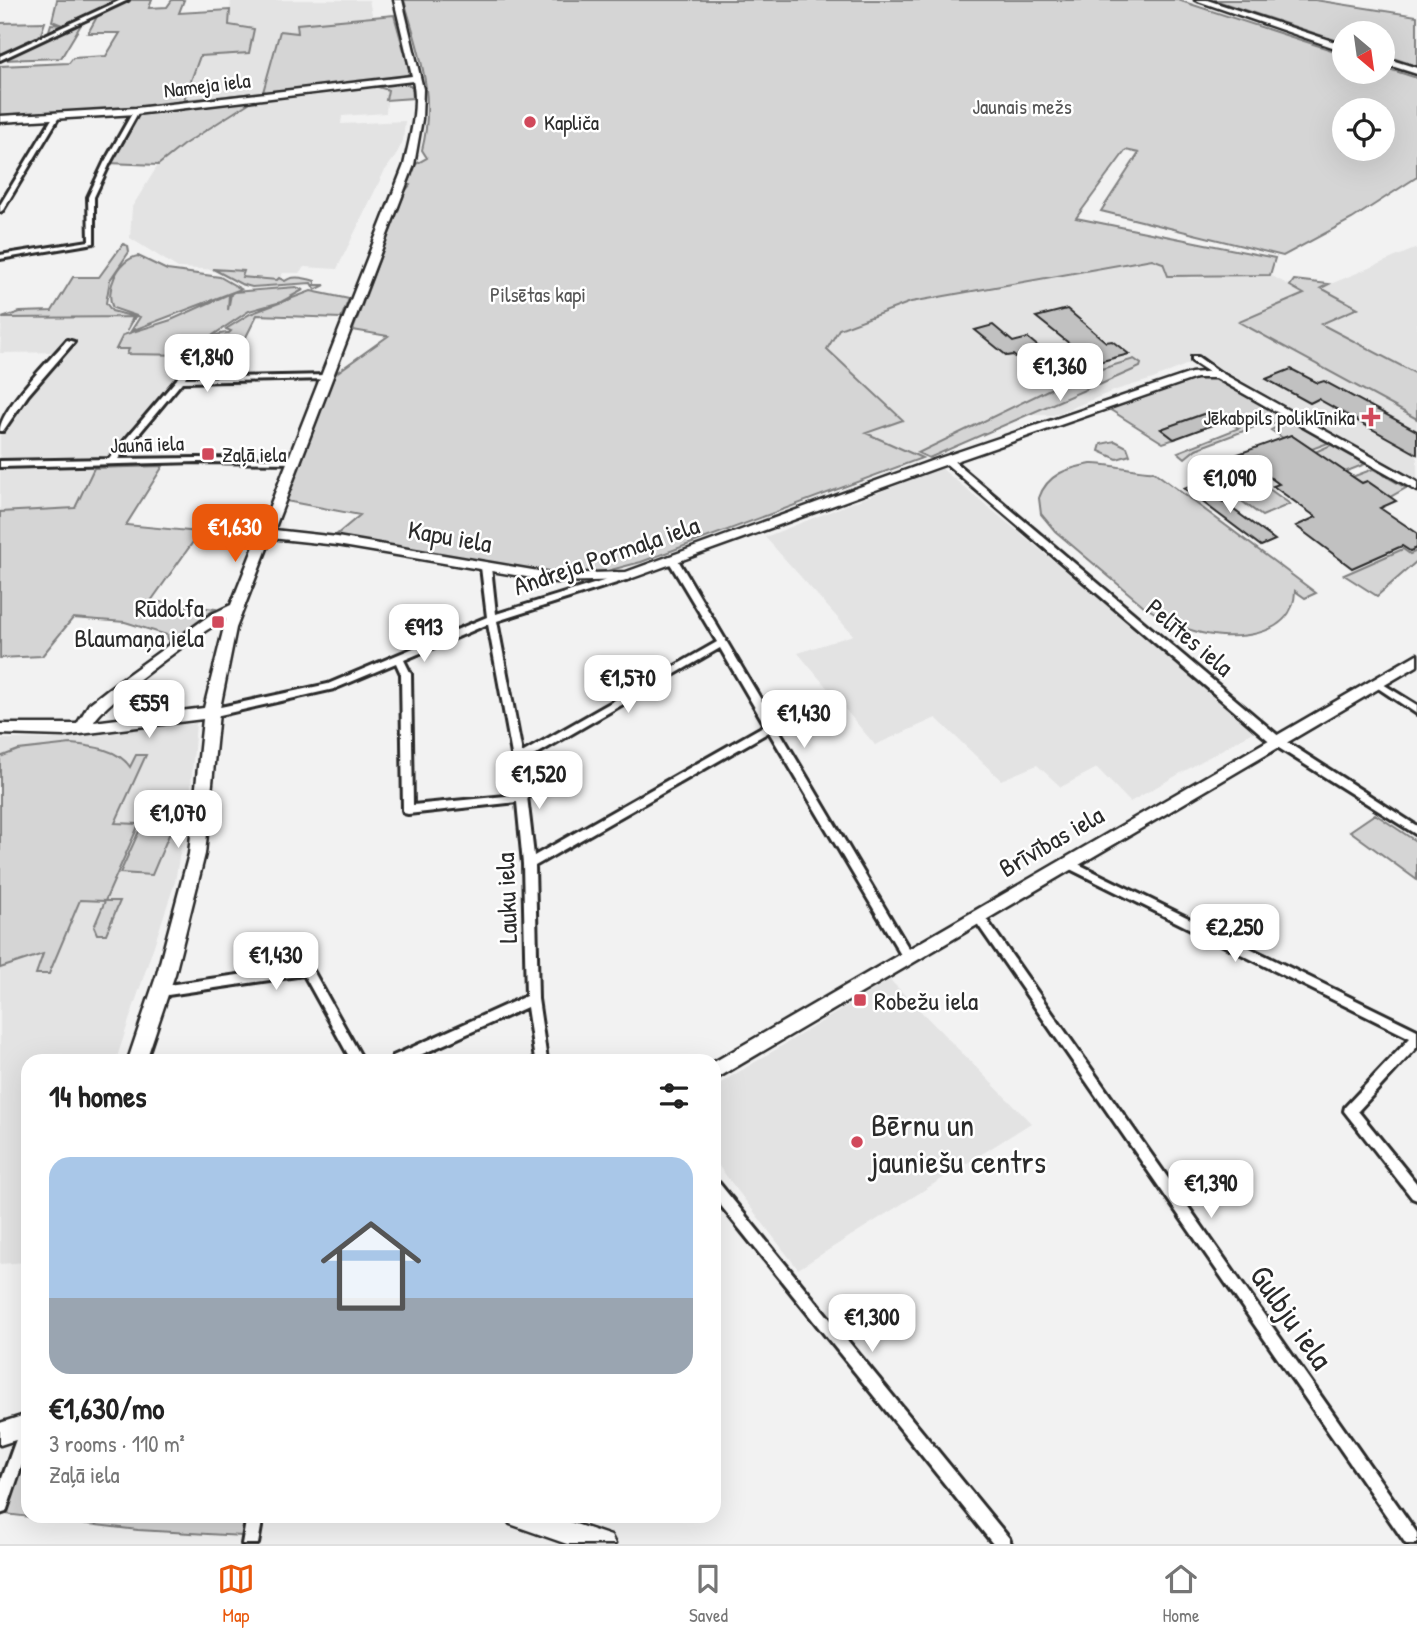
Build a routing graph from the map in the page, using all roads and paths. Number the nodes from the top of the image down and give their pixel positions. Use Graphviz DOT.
graph roads {
  1 [pos="125,0"];
  2 [pos="398,0"];
  3 [pos="1199,0"];
  4 [pos="1332,43"];
  5 [pos="0,58"];
  6 [pos="1395,64"];
  7 [pos="1417,71"];
  8 [pos="418,78"];
  9 [pos="136,111"];
  10 [pos="55,117"];
  11 [pos="0,119"];
  12 [pos="0,210"];
  13 [pos="0,245"];
  14 [pos="2,256"];
  15 [pos="70,342"];
  16 [pos="196,349"];
  17 [pos="1195,359"];
  18 [pos="1218,374"];
  19 [pos="328,377"];
  20 [pos="180,380"];
  21 [pos="0,429"];
  22 [pos="947,460"];
  23 [pos="296,461"];
  24 [pos="110,463"];
  25 [pos="0,464"];
  26 [pos="1417,487"];
  27 [pos="266,533"];
  28 [pos="673,560"];
  29 [pos="486,568"];
  30 [pos="627,576"];
  31 [pos="236,608"];
  32 [pos="492,619"];
  33 [pos="722,643"];
  34 [pos="398,658"];
  35 [pos="1417,659"];
  36 [pos="1378,684"];
  37 [pos="1417,710"];
  38 [pos="211,713"];
  39 [pos="771,726"];
  40 [pos="0,729"];
  41 [pos="82,729"];
  42 [pos="1278,741"];
  43 [pos="518,760"];
  44 [pos="522,799"];
  45 [pos="1417,831"];
  46 [pos="1068,863"];
  47 [pos="529,864"];
  48 [pos="978,916"];
  49 [pos="908,957"];
  50 [pos="161,991"];
  51 [pos="531,999"];
  52 [pos="1417,1037"];
  53 [pos="139,1054"];
  54 [pos="354,1054"];
  55 [pos="410,1054"];
  56 [pos="540,1054"];
  57 [pos="721,1068"];
  58 [pos="1417,1194"];
  59 [pos="721,1196"];
  60 [pos="21,1427"];
  61 [pos="0,1434"];
  62 [pos="21,1445"];
  63 [pos="0,1506"];
  64 [pos="254,1523"];
  65 [pos="539,1523"];
  66 [pos="250,1544"];
  67 [pos="603,1544"];
  68 [pos="1003,1544"];
  69 [pos="1415,1544"];
  1 -- 5 [label="street"];
  2 -- 8 [label="main road"];
  3 -- 4 [label="main road"];
  6 -- 7 [label="main road"];
  8 -- 9 [label="main road, Nameja iela"];
  8 -- 19 [label="main road"];
  9 -- 10 [label="main road, Nameja iela"];
  9 -- 14 [label="street"];
  10 -- 11 [label="main road, Nameja iela"];
  10 -- 12 [label="street"];
  13 -- 14 [label="street"];
  15 -- 21 [label="street"];
  16 -- 20 [label="street"];
  17 -- 18 [label="street"];
  18 -- 22 [label="main road, Andreja Pormaļa iela"];
  18 -- 26 [label="main road"];
  19 -- 20 [label="street"];
  19 -- 23 [label="main road"];
  20 -- 24 [label="street"];
  22 -- 28 [label="main road, Andreja Pormaļa iela"];
  22 -- 42 [label="street, Pelītes iela"];
  23 -- 24 [label="street, Jaunā iela"];
  23 -- 27 [label="main road"];
  24 -- 25 [label="street, Jaunā iela"];
  27 -- 29 [label="main road, Kapu iela"];
  27 -- 31 [label="main road"];
  28 -- 30 [label="main road, Andreja Pormaļa iela"];
  28 -- 33 [label="street"];
  29 -- 30 [label="main road, Kapu iela"];
  29 -- 32 [label="street, Lauku iela"];
  30 -- 32 [label="street, Andreja Pormaļa iela"];
  31 -- 38 [label="main road"];
  31 -- 41 [label="main road"];
  32 -- 34 [label="street, Andreja Pormaļa iela"];
  32 -- 43 [label="street, Lauku iela"];
  33 -- 39 [label="street"];
  33 -- 43 [label="street"];
  34 -- 38 [label="street, Andreja Pormaļa iela"];
  34 -- 44 [label="street"];
  35 -- 36 [label="main road, Brīvības iela"];
  36 -- 37 [label="street"];
  36 -- 42 [label="main road, Brīvības iela"];
  38 -- 41 [label="main road, Andreja Pormaļa iela"];
  38 -- 50 [label="main road"];
  39 -- 47 [label="street"];
  39 -- 49 [label="street"];
  40 -- 41 [label="main road, Andreja Pormaļa iela"];
  42 -- 45 [label="street, Pelītes iela"];
  42 -- 46 [label="main road, Brīvības iela"];
  43 -- 44 [label="street, Lauku iela"];
  44 -- 47 [label="street, Lauku iela"];
  46 -- 48 [label="main road, Brīvības iela"];
  46 -- 52 [label="street"];
  47 -- 51 [label="street, Lauku iela"];
  48 -- 49 [label="main road, Brīvības iela"];
  48 -- 69 [label="street, Gulbju iela"];
  49 -- 57 [label="main road, Brīvības iela"];
  50 -- 53 [label="main road"];
  50 -- 54 [label="street"];
  51 -- 55 [label="street"];
  51 -- 56 [label="street, Lauku iela"];
  52 -- 58 [label="street"];
  59 -- 68 [label="street"];
  60 -- 61 [label="main road"];
  62 -- 63 [label="street"];
  64 -- 66 [label="street"];
  65 -- 67 [label="main road"];
}
